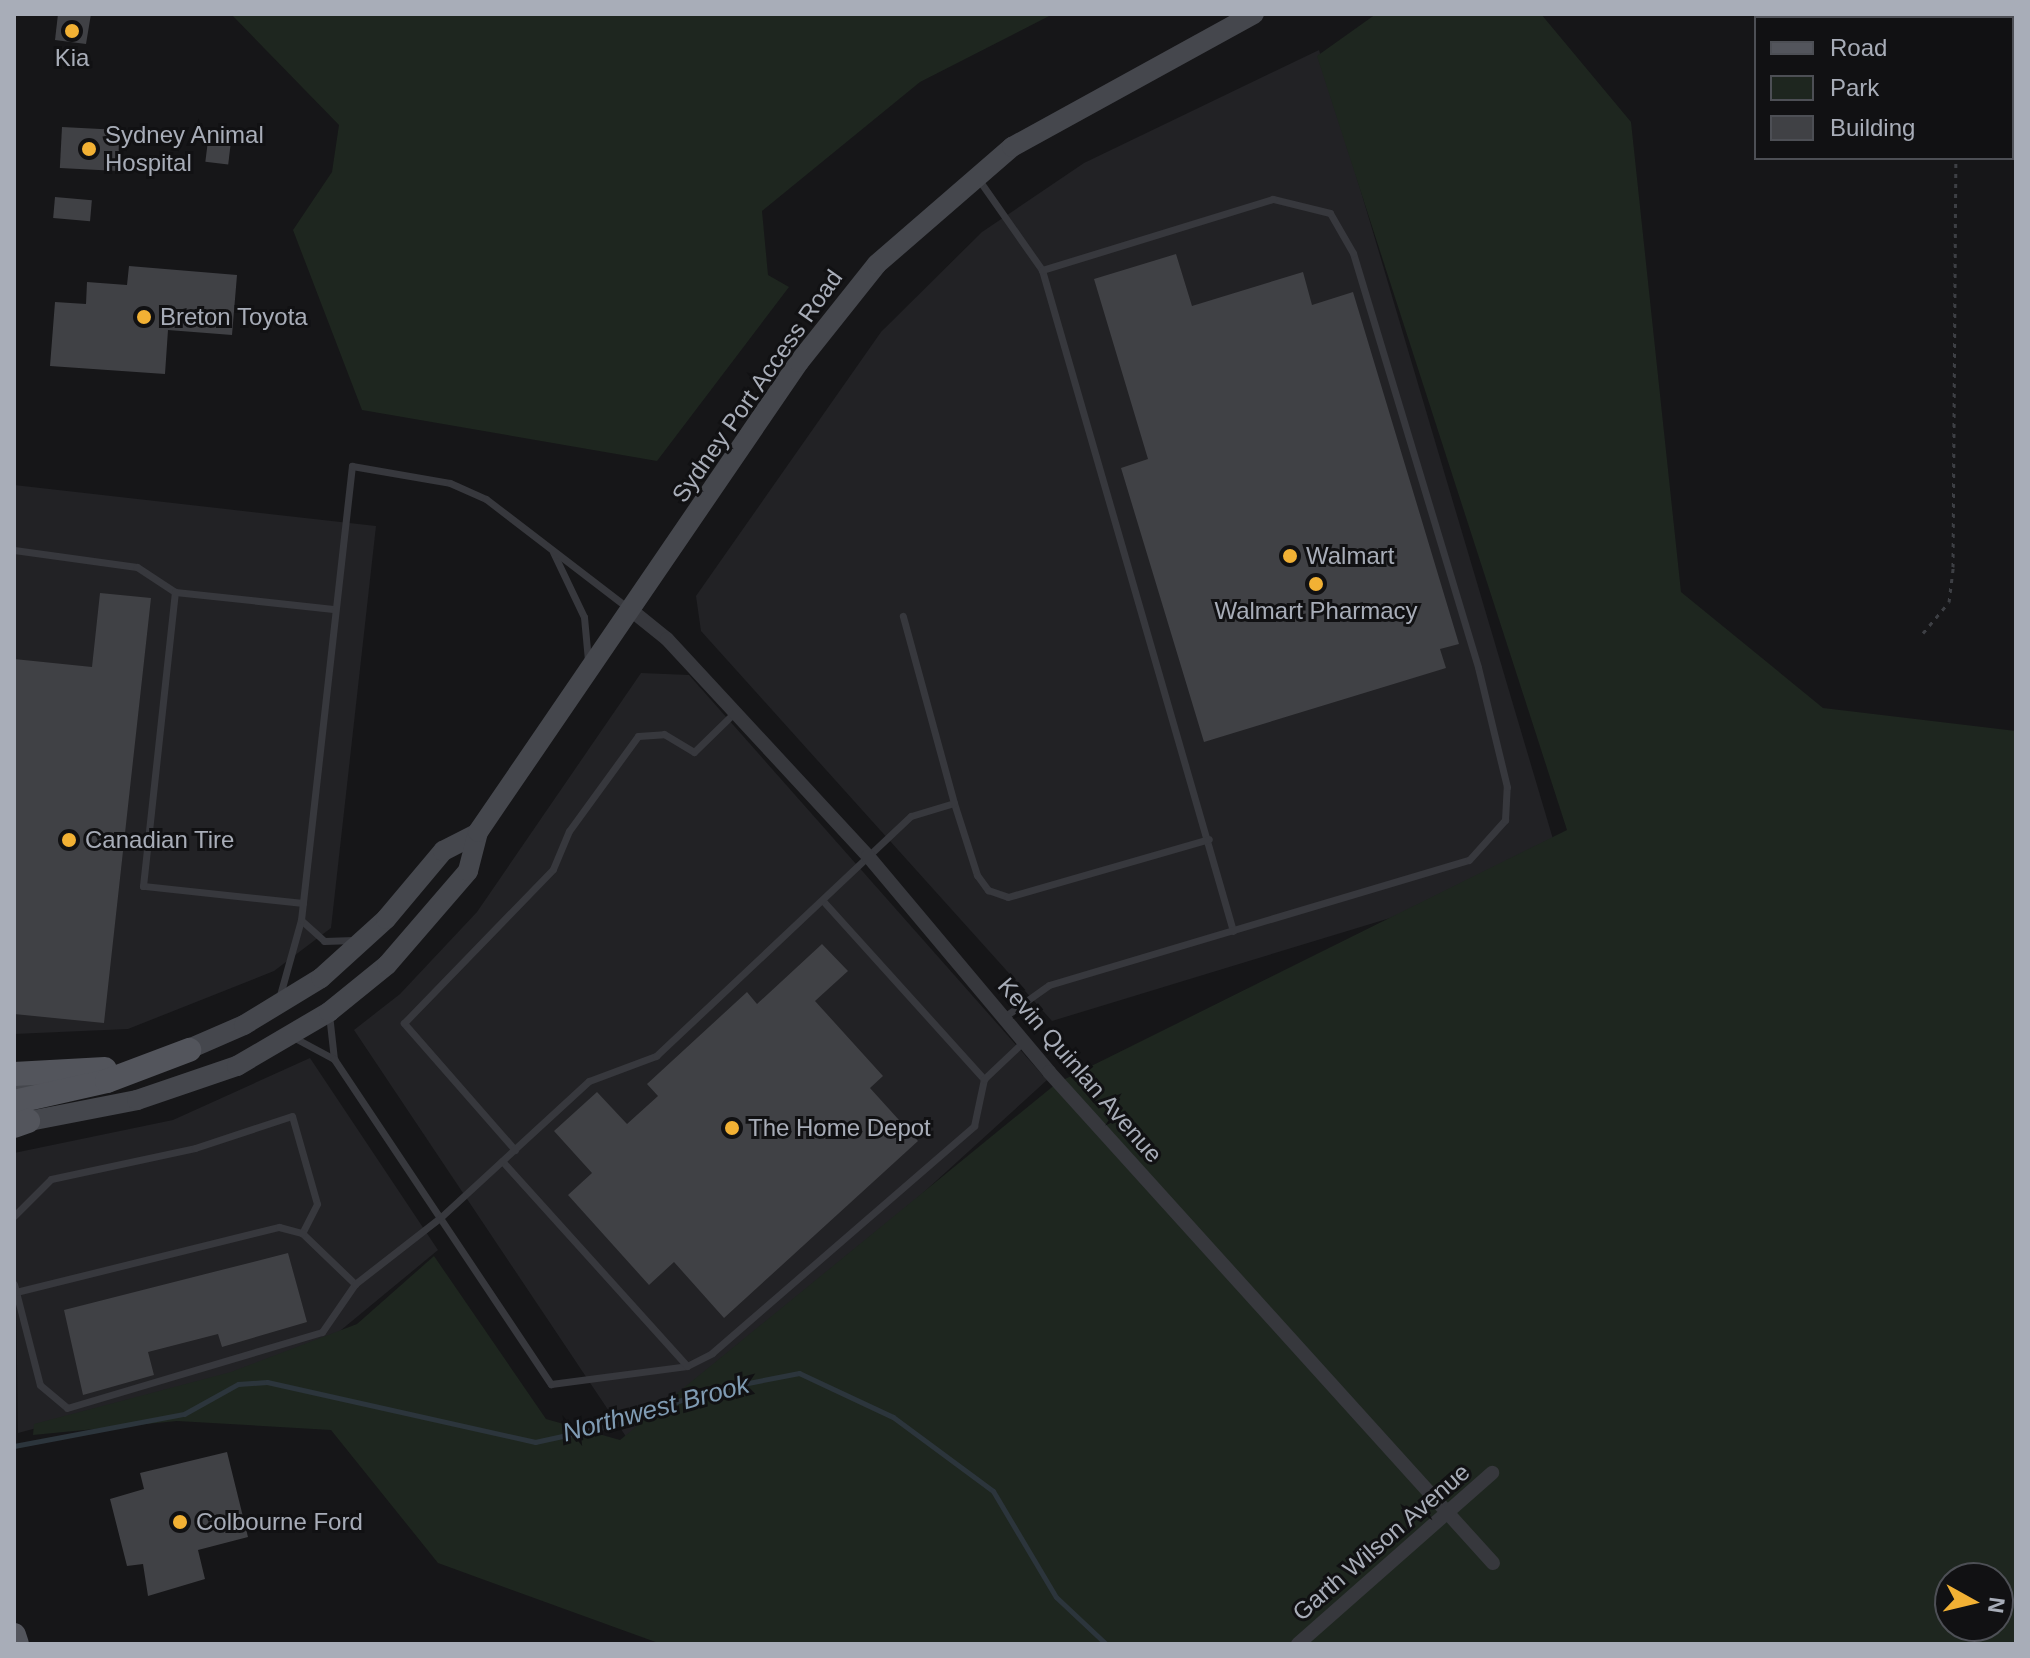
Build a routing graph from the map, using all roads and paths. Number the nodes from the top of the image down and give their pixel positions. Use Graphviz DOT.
graph roads {
  1 [pos="1254,14"];
  2 [pos="1956,160"];
  3 [pos="975,175"];
  4 [pos="1042,270"];
  5 [pos="14,550"];
  6 [pos="552,550"];
  7 [pos="175,592"];
  8 [pos="333,609"];
  9 [pos="631,610"];
  10 [pos="903,616"];
  11 [pos="1923,633"];
  12 [pos="589,671"];
  13 [pos="735,712"];
  14 [pos="954,803"];
  15 [pos="476,834"];
  16 [pos="1209,839"];
  17 [pos="868,856"];
  18 [pos="824,902"];
  19 [pos="303,903"];
  20 [pos="301,920"];
  21 [pos="1233,931"];
  22 [pos="366,939"];
  23 [pos="271,1011"];
  24 [pos="329,1012"];
  25 [pos="1004,1017"];
  26 [pos="291,1036"];
  27 [pos="1023,1041"];
  28 [pos="189,1050"];
  29 [pos="334,1059"];
  30 [pos="14,1074"];
  31 [pos="984,1079"];
  32 [pos="14,1087"];
  33 [pos="18,1118"];
  34 [pos="515,1150"];
  35 [pos="502,1161"];
  36 [pos="14,1216"];
  37 [pos="441,1217"];
  38 [pos="302,1233"];
  39 [pos="355,1284"];
  40 [pos="15,1288"];
  41 [pos="687,1366"];
  42 [pos="1492,1473"];
  43 [pos="1447,1512"];
  44 [pos="1493,1563"];
  45 [pos="14,1635"];
  46 [pos="17,1644"];
  47 [pos="1298,1644"];
  1 -- 3 [label="main road, Sydney Port Access Road"];
  2 -- 11 [label="path"];
  3 -- 4 [label="lane"];
  3 -- 9 [label="main road, Sydney Port Access Road"];
  4 -- 16 [label="lane"];
  4 -- 21 [label="lane"];
  5 -- 7 [label="lane"];
  6 -- 8 [label="lane"];
  6 -- 9 [label="lane"];
  6 -- 12 [label="lane"];
  7 -- 8 [label="lane"];
  7 -- 19 [label="lane"];
  8 -- 19 [label="lane"];
  9 -- 12 [label="main road, Sydney Port Access Road"];
  9 -- 13 [label="street, Kevin Quinlan Avenue"];
  10 -- 14 [label="lane"];
  12 -- 15 [label="main road, Sydney Port Access Road"];
  13 -- 17 [label="street, Kevin Quinlan Avenue"];
  13 -- 34 [label="lane"];
  14 -- 16 [label="lane"];
  14 -- 17 [label="lane"];
  15 -- 22 [label="main road, Sydney Port Access Road"];
  15 -- 24 [label="main road, Sydney Port Access Road"];
  16 -- 21 [label="lane"];
  17 -- 18 [label="lane"];
  17 -- 25 [label="street, Kevin Quinlan Avenue"];
  18 -- 31 [label="lane"];
  18 -- 34 [label="lane"];
  19 -- 20 [label="lane"];
  20 -- 22 [label="lane"];
  20 -- 23 [label="lane"];
  21 -- 25 [label="lane"];
  22 -- 23 [label="main road, Sydney Port Access Road"];
  23 -- 28 [label="main road, Sydney Port Access Road"];
  24 -- 26 [label="main road, Sydney Port Access Road"];
  24 -- 29 [label="lane"];
  25 -- 27 [label="street, Kevin Quinlan Avenue"];
  26 -- 29 [label="lane"];
  26 -- 33 [label="main road, Sydney Port Access Road"];
  27 -- 31 [label="lane"];
  27 -- 43 [label="street, Kevin Quinlan Avenue"];
  28 -- 30 [label="main road"];
  28 -- 32 [label="main road, Sydney Port Access Road"];
  28 -- 33 [label="main road"];
  29 -- 37 [label="lane"];
  31 -- 41 [label="lane"];
  34 -- 35 [label="lane"];
  35 -- 37 [label="lane"];
  35 -- 41 [label="lane"];
  36 -- 38 [label="lane"];
  37 -- 39 [label="lane"];
  37 -- 41 [label="lane"];
  38 -- 39 [label="lane"];
  38 -- 40 [label="lane"];
  39 -- 40 [label="lane"];
  42 -- 43 [label="street, Garth Wilson Avenue"];
  43 -- 44 [label="street, Kevin Quinlan Avenue"];
  43 -- 47 [label="street, Garth Wilson Avenue"];
  45 -- 46 [label="main road"];
}
